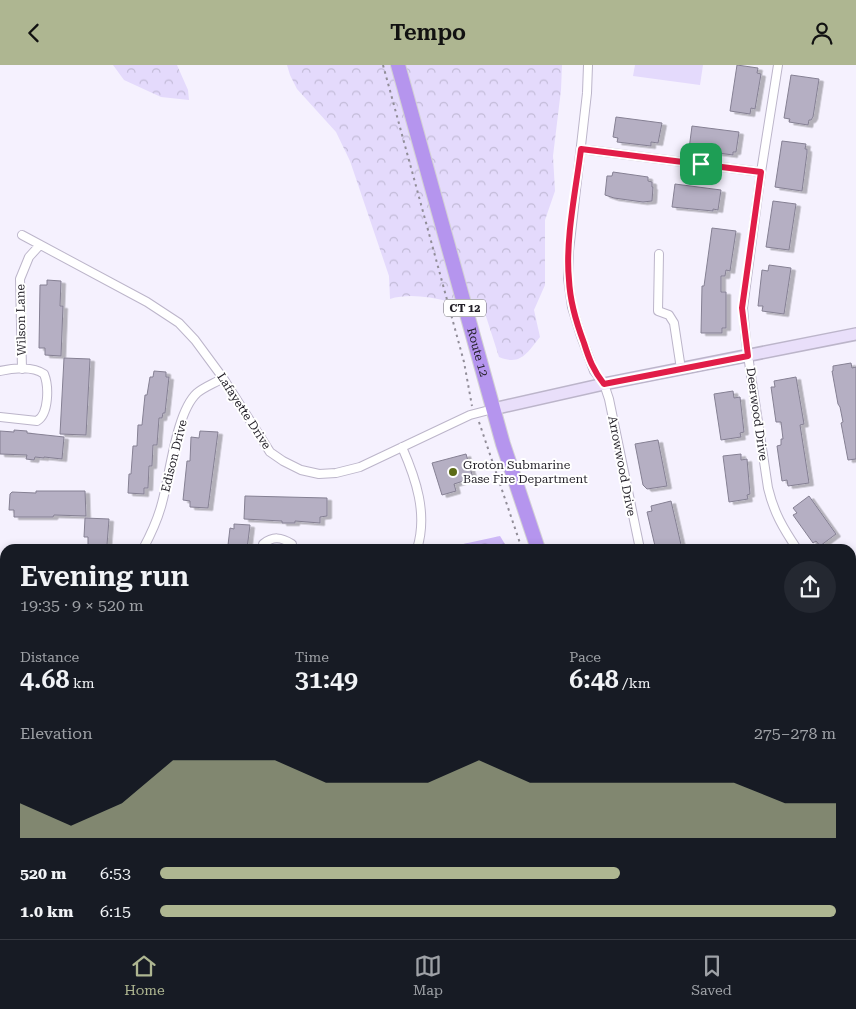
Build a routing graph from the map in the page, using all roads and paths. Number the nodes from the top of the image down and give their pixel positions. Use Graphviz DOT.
graph roads {
  1 [pos="383,65"];
  2 [pos="398,65"];
  3 [pos="588,65"];
  4 [pos="778,65"];
  5 [pos="581,149"];
  6 [pos="761,172"];
  7 [pos="22,235"];
  8 [pos="39,246"];
  9 [pos="659,254"];
  10 [pos="856,334"];
  11 [pos="748,356"];
  12 [pos="22,369"];
  13 [pos="681,369"];
  14 [pos="0,371"];
  15 [pos="223,378"];
  16 [pos="604,384"];
  17 [pos="472,406"];
  18 [pos="493,409"];
  19 [pos="0,417"];
  20 [pos="478,419"];
  21 [pos="402,447"];
  22 [pos="146,544"];
  23 [pos="263,544"];
  24 [pos="292,544"];
  25 [pos="418,544"];
  26 [pos="520,544"];
  27 [pos="536,544"];
  28 [pos="639,544"];
  29 [pos="794,544"];
  1 -- 17 [label="path"];
  2 -- 18 [label="highway, Route 12 / CT 12"];
  3 -- 5 [label="street, Arrowwood Drive"];
  4 -- 6 [label="street, Deerwood Drive"];
  5 -- 6 [label="street"];
  5 -- 16 [label="street, Arrowwood Drive"];
  6 -- 11 [label="street, Deerwood Drive"];
  7 -- 8 [label="street, Lafayette Drive"];
  8 -- 12 [label="street, Wilson Lane"];
  8 -- 15 [label="street, Lafayette Drive"];
  9 -- 13 [label="street"];
  10 -- 11 [label="street"];
  11 -- 13 [label="street"];
  11 -- 29 [label="street, Deerwood Drive"];
  12 -- 14 [label="street, Wilson Lane"];
  12 -- 19 [label="street, Wilson Lane"];
  13 -- 16 [label="street"];
  15 -- 21 [label="street, Lafayette Drive"];
  15 -- 22 [label="street, Edison Drive"];
  16 -- 18 [label="street"];
  16 -- 28 [label="street, Arrowwood Drive"];
  18 -- 21 [label="street, Lafayette Drive"];
  18 -- 27 [label="highway, Route 12 / CT 12"];
  20 -- 26 [label="path"];
  21 -- 25 [label="street"];
  23 -- 24 [label="street"];
}
